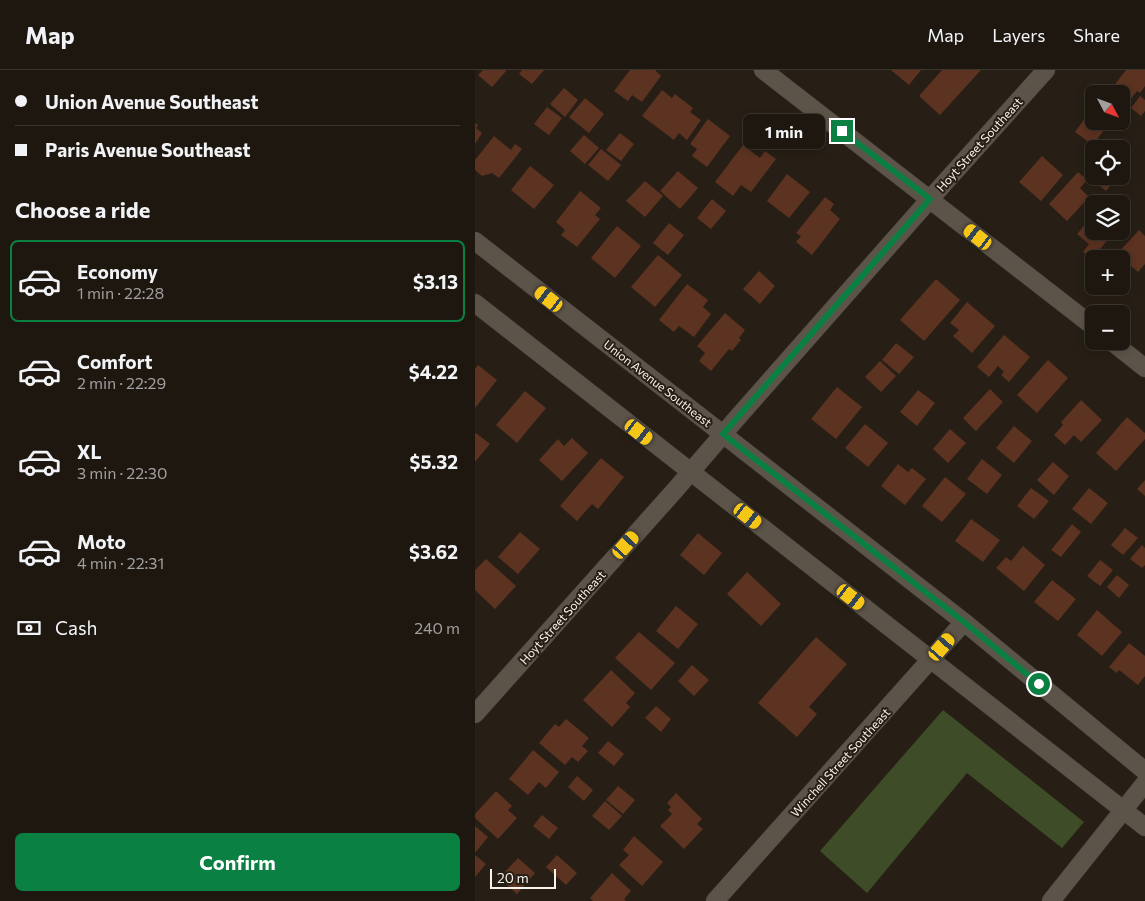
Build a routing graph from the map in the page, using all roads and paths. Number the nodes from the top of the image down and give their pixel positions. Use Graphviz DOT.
graph roads {
  1 [pos="763,70"];
  2 [pos="1046,70"];
  3 [pos="930,199"];
  4 [pos="475,241"];
  5 [pos="475,303"];
  6 [pos="1085,321"];
  7 [pos="1122,350"];
  8 [pos="1145,368"];
  9 [pos="723,434"];
  10 [pos="691,472"];
  11 [pos="964,622"];
  12 [pos="931,660"];
  13 [pos="475,714"];
  14 [pos="1145,771"];
  15 [pos="1145,783"];
  16 [pos="1123,810"];
  17 [pos="1145,827"];
  18 [pos="715,901"];
  19 [pos="1051,901"];
  1 -- 3 [label="street"];
  2 -- 3 [label="street, Hoyt Street Southeast"];
  3 -- 6 [label="street"];
  3 -- 9 [label="street, Hoyt Street Southeast"];
  4 -- 9 [label="street, Union Avenue Southeast"];
  5 -- 10 [label="street"];
  7 -- 8 [label="street"];
  9 -- 10 [label="street, Hoyt Street Southeast"];
  9 -- 11 [label="street, Union Avenue Southeast"];
  10 -- 12 [label="street"];
  10 -- 13 [label="street, Hoyt Street Southeast"];
  11 -- 12 [label="street, Winchell Street Southeast"];
  11 -- 14 [label="street, Union Avenue Southeast"];
  12 -- 16 [label="street"];
  12 -- 18 [label="street, Winchell Street Southeast"];
  15 -- 16 [label="street"];
  16 -- 17 [label="street"];
  16 -- 19 [label="street"];
}
